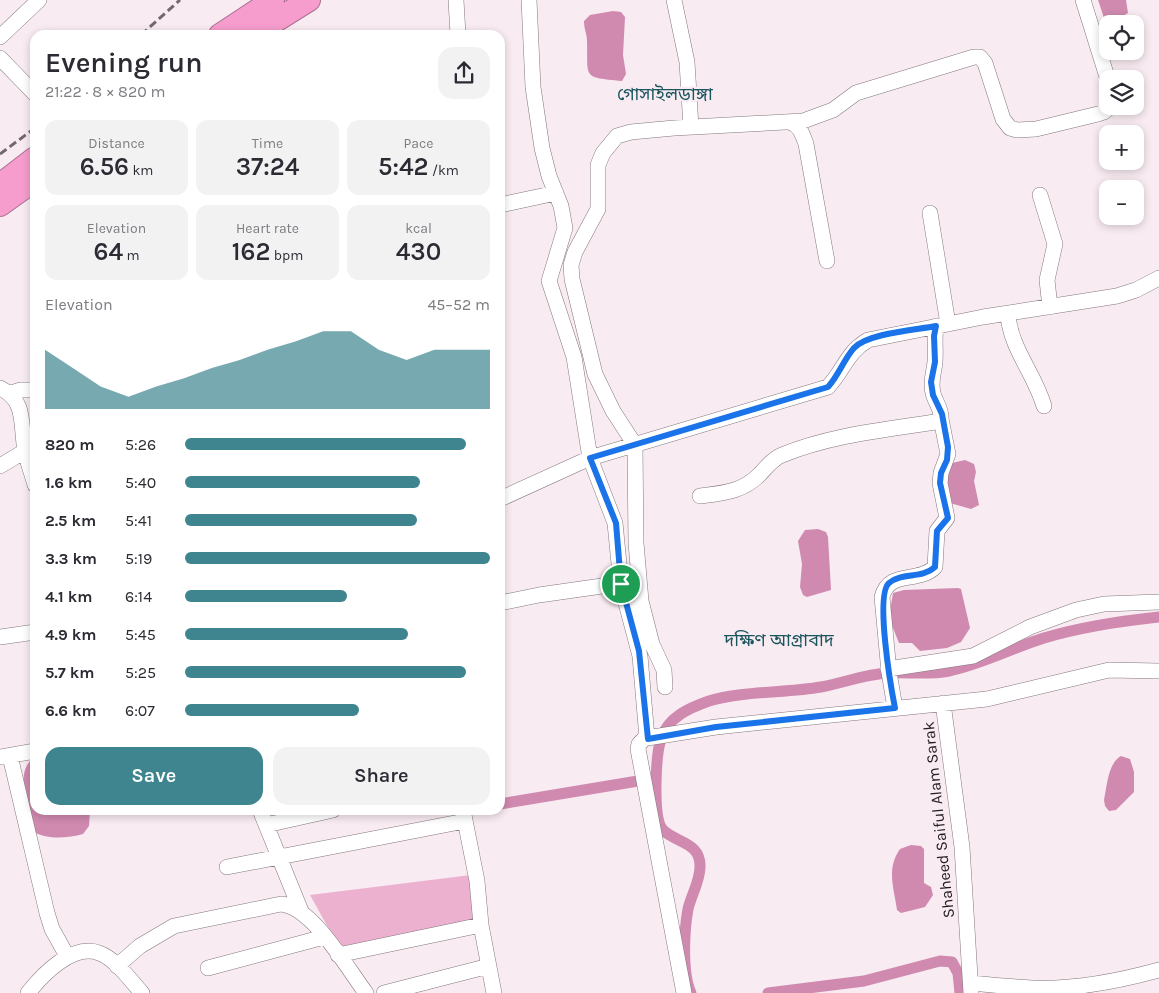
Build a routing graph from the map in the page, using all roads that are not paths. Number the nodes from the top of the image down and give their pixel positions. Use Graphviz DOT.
graph roads {
  1 [pos="39,0"];
  2 [pos="273,0"];
  3 [pos="284,0"];
  4 [pos="309,0"];
  5 [pos="456,0"];
  6 [pos="529,0"];
  7 [pos="674,0"];
  8 [pos="1083,0"];
  9 [pos="228,30"];
  10 [pos="239,30"];
  11 [pos="261,30"];
  12 [pos="458,30"];
  13 [pos="0,37"];
  14 [pos="0,58"];
  15 [pos="1105,70"];
  16 [pos="30,89"];
  17 [pos="1099,114"];
  18 [pos="790,122"];
  19 [pos="691,127"];
  20 [pos="30,162"];
  21 [pos="30,168"];
  22 [pos="30,184"];
  23 [pos="0,185"];
  24 [pos="0,190"];
  25 [pos="556,193"];
  26 [pos="1040,195"];
  27 [pos="505,204"];
  28 [pos="0,205"];
  29 [pos="930,213"];
  30 [pos="826,261"];
  31 [pos="1159,278"];
  32 [pos="1050,308"];
  33 [pos="1008,314"];
  34 [pos="942,325"];
  35 [pos="5,390"];
  36 [pos="30,390"];
  37 [pos="1044,406"];
  38 [pos="941,419"];
  39 [pos="635,444"];
  40 [pos="25,451"];
  41 [pos="590,458"];
  42 [pos="0,466"];
  43 [pos="30,468"];
  44 [pos="700,496"];
  45 [pos="505,497"];
  46 [pos="639,581"];
  47 [pos="621,584"];
  48 [pos="505,602"];
  49 [pos="1159,602"];
  50 [pos="30,633"];
  51 [pos="0,637"];
  52 [pos="888,671"];
  53 [pos="1159,671"];
  54 [pos="665,687"];
  55 [pos="943,703"];
  56 [pos="894,704"];
  57 [pos="649,738"];
  58 [pos="30,752"];
  59 [pos="5,756"];
  60 [pos="262,815"];
  61 [pos="311,815"];
  62 [pos="464,816"];
  63 [pos="266,825"];
  64 [pos="279,857"];
  65 [pos="227,867"];
  66 [pos="301,911"];
  67 [pos="481,925"];
  68 [pos="324,937"];
  69 [pos="338,955"];
  70 [pos="67,956"];
  71 [pos="117,966"];
  72 [pos="489,966"];
  73 [pos="208,968"];
  74 [pos="1159,970"];
  75 [pos="971,988"];
  76 [pos="28,993"];
  77 [pos="142,993"];
  78 [pos="366,993"];
  79 [pos="384,993"];
  80 [pos="493,993"];
  81 [pos="684,993"];
  1 -- 13 [label="street"];
  2 -- 9 [label="highway"];
  3 -- 10 [label="highway"];
  4 -- 11 [label="highway"];
  5 -- 12 [label="street"];
  6 -- 25 [label="street"];
  7 -- 19 [label="street"];
  8 -- 15 [label="street"];
  14 -- 16 [label="street"];
  17 -- 18 [label="street"];
  18 -- 19 [label="street"];
  18 -- 30 [label="street"];
  19 -- 39 [label="street"];
  20 -- 23 [label="highway"];
  21 -- 24 [label="highway"];
  22 -- 28 [label="highway"];
  25 -- 27 [label="street"];
  25 -- 41 [label="street"];
  26 -- 32 [label="street"];
  29 -- 34 [label="street"];
  31 -- 32 [label="street"];
  32 -- 33 [label="street"];
  33 -- 34 [label="street"];
  33 -- 37 [label="street"];
  34 -- 38 [label="street"];
  34 -- 39 [label="street"];
  35 -- 36 [label="street"];
  35 -- 40 [label="street"];
  38 -- 44 [label="street"];
  38 -- 52 [label="street"];
  39 -- 41 [label="street"];
  39 -- 46 [label="street"];
  40 -- 42 [label="street"];
  40 -- 43 [label="street"];
  41 -- 45 [label="street"];
  41 -- 47 [label="street"];
  46 -- 47 [label="street"];
  46 -- 54 [label="street"];
  47 -- 48 [label="street"];
  47 -- 57 [label="street"];
  49 -- 52 [label="street"];
  50 -- 51 [label="street"];
  52 -- 56 [label="street"];
  53 -- 55 [label="street"];
  55 -- 56 [label="street"];
  55 -- 75 [label="street, Shaheed Saiful Alam Sarak"];
  56 -- 57 [label="street"];
  57 -- 81 [label="street"];
  58 -- 59 [label="street"];
  59 -- 70 [label="street"];
  60 -- 63 [label="street"];
  61 -- 63 [label="street"];
  62 -- 64 [label="street"];
  62 -- 67 [label="street"];
  63 -- 64 [label="street"];
  64 -- 65 [label="street"];
  64 -- 66 [label="street"];
  66 -- 68 [label="street"];
  66 -- 71 [label="street"];
  67 -- 69 [label="street"];
  67 -- 72 [label="street"];
  68 -- 69 [label="street"];
  68 -- 73 [label="street"];
  69 -- 78 [label="street"];
  70 -- 71 [label="street"];
  70 -- 76 [label="street"];
  71 -- 77 [label="street"];
  72 -- 79 [label="street"];
  72 -- 80 [label="street"];
  74 -- 75 [label="street"];
}
